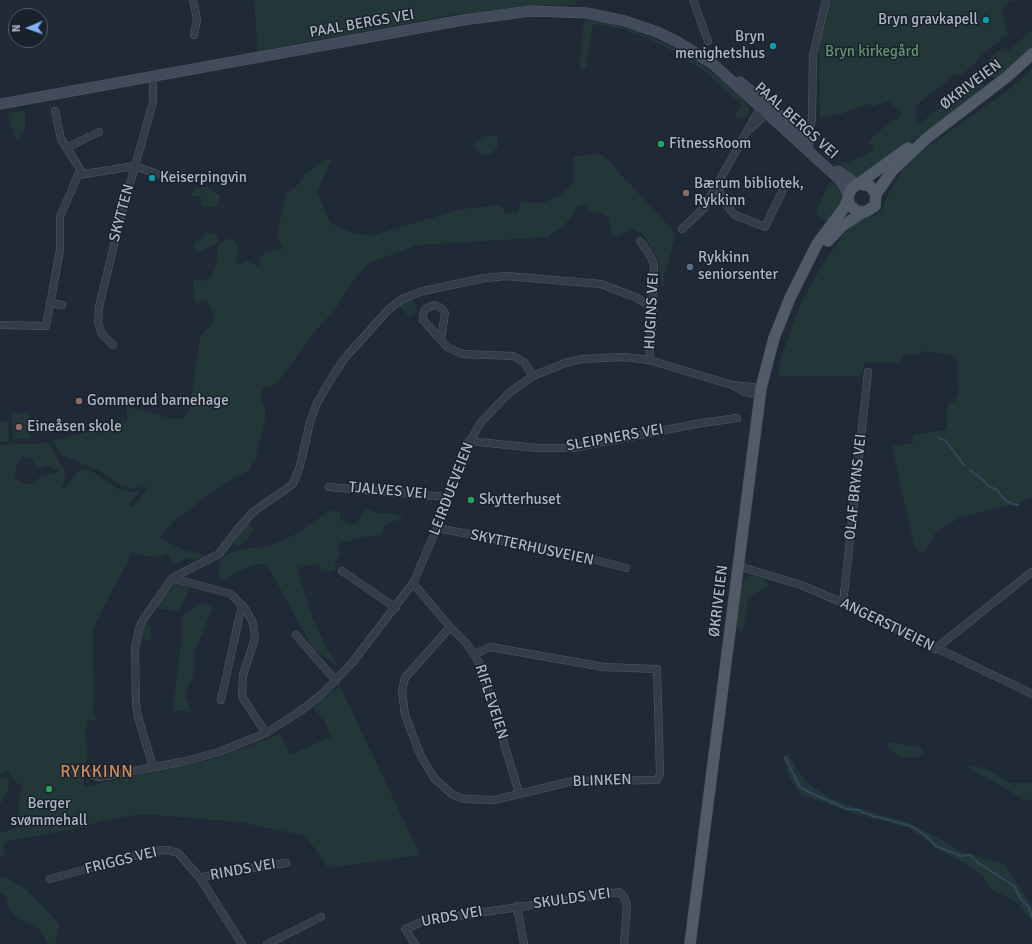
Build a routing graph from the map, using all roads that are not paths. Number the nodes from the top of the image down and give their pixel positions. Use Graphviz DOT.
graph roads {
  1 [pos="193,0"];
  2 [pos="693,0"];
  3 [pos="826,0"];
  4 [pos="194,35"];
  5 [pos="708,41"];
  6 [pos="1032,54"];
  7 [pos="154,76"];
  8 [pos="0,104"];
  9 [pos="765,109"];
  10 [pos="55,111"];
  11 [pos="99,132"];
  12 [pos="927,138"];
  13 [pos="802,142"];
  14 [pos="66,148"];
  15 [pos="135,166"];
  16 [pos="80,174"];
  17 [pos="167,175"];
  18 [pos="859,184"];
  19 [pos="716,186"];
  20 [pos="782,192"];
  21 [pos="876,194"];
  22 [pos="848,198"];
  23 [pos="862,213"];
  24 [pos="682,229"];
  25 [pos="640,241"];
  26 [pos="805,269"];
  27 [pos="51,303"];
  28 [pos="62,305"];
  29 [pos="653,308"];
  30 [pos="0,325"];
  31 [pos="441,340"];
  32 [pos="113,345"];
  33 [pos="649,360"];
  34 [pos="868,372"];
  35 [pos="533,376"];
  36 [pos="760,392"];
  37 [pos="737,418"];
  38 [pos="469,441"];
  39 [pos="329,487"];
  40 [pos="447,497"];
  41 [pos="437,528"];
  42 [pos="738,566"];
  43 [pos="626,568"];
  44 [pos="342,571"];
  45 [pos="1032,572"];
  46 [pos="172,578"];
  47 [pos="413,583"];
  48 [pos="843,603"];
  49 [pos="242,605"];
  50 [pos="396,608"];
  51 [pos="450,627"];
  52 [pos="296,635"];
  53 [pos="935,649"];
  54 [pos="475,654"];
  55 [pos="336,681"];
  56 [pos="1032,694"];
  57 [pos="221,700"];
  58 [pos="266,733"];
  59 [pos="153,767"];
  60 [pos="91,774"];
  61 [pos="519,793"];
  62 [pos="286,863"];
  63 [pos="200,878"];
  64 [pos="50,879"];
  65 [pos="517,906"];
  66 [pos="321,917"];
  67 [pos="242,944"];
  68 [pos="267,944"];
  69 [pos="415,944"];
  70 [pos="524,944"];
  71 [pos="624,944"];
  72 [pos="690,944"];
  1 -- 4 [label="street"];
  2 -- 5 [label="street"];
  3 -- 13 [label="street"];
  6 -- 12 [label="main road, ØKRIVEIEN"];
  7 -- 8 [label="street, PAAL BERGS VEI"];
  7 -- 9 [label="street, PAAL BERGS VEI"];
  7 -- 15 [label="street, SKYTTEN"];
  9 -- 13 [label="street, PAAL BERGS VEI"];
  9 -- 19 [label="street"];
  10 -- 14 [label="street"];
  11 -- 14 [label="street"];
  12 -- 18 [label="main road, ØKRIVEIEN"];
  12 -- 21 [label="main road, ØKRIVEIEN"];
  13 -- 18 [label="street, PAAL BERGS VEI"];
  13 -- 22 [label="street, PAAL BERGS VEI"];
  14 -- 16 [label="street"];
  15 -- 16 [label="street"];
  15 -- 17 [label="street"];
  15 -- 32 [label="street, SKYTTEN"];
  16 -- 27 [label="street"];
  18 -- 21 [label="main road"];
  18 -- 22 [label="main road"];
  19 -- 20 [label="street"];
  19 -- 24 [label="street"];
  21 -- 23 [label="main road"];
  22 -- 23 [label="main road"];
  22 -- 26 [label="main road, ØKRIVEIEN"];
  23 -- 26 [label="main road, ØKRIVEIEN"];
  25 -- 29 [label="street, HUGINS VEI"];
  26 -- 36 [label="main road, ØKRIVEIEN"];
  27 -- 28 [label="street"];
  27 -- 30 [label="street"];
  29 -- 33 [label="street, HUGINS VEI"];
  29 -- 46 [label="street"];
  31 -- 31 [label="street"];
  31 -- 35 [label="street"];
  33 -- 35 [label="street, LEIRDUEVEIEN"];
  33 -- 36 [label="street, LEIRDUEVEIEN"];
  34 -- 48 [label="street, OLAF BRYNS VEI"];
  35 -- 38 [label="street, LEIRDUEVEIEN"];
  36 -- 42 [label="main road, ØKRIVEIEN"];
  37 -- 38 [label="street, SLEIPNERS VEI"];
  38 -- 40 [label="street, LEIRDUEVEIEN"];
  39 -- 40 [label="street, TJALVES VEI"];
  40 -- 41 [label="street, LEIRDUEVEIEN"];
  41 -- 43 [label="street, SKYTTERHUSVEIEN"];
  41 -- 47 [label="street, LEIRDUEVEIEN"];
  42 -- 48 [label="street, ANGERSTVEIEN"];
  42 -- 72 [label="main road, ØKRIVEIEN"];
  44 -- 50 [label="street"];
  45 -- 53 [label="street"];
  46 -- 49 [label="street"];
  46 -- 59 [label="street"];
  47 -- 50 [label="street, LEIRDUEVEIEN"];
  47 -- 51 [label="street, RIFLEVEIEN"];
  48 -- 53 [label="street, ANGERSTVEIEN"];
  49 -- 57 [label="street"];
  49 -- 58 [label="street"];
  50 -- 55 [label="street, LEIRDUEVEIEN"];
  51 -- 54 [label="street, RIFLEVEIEN"];
  51 -- 61 [label="street, BLINKEN"];
  52 -- 55 [label="street"];
  53 -- 56 [label="street, ANGERSTVEIEN"];
  54 -- 61 [label="street, RIFLEVEIEN"];
  54 -- 61 [label="street, BLINKEN"];
  55 -- 58 [label="street, LEIRDUEVEIEN"];
  58 -- 59 [label="street, LEIRDUEVEIEN"];
  59 -- 60 [label="street, LEIRDUEVEIEN"];
  62 -- 63 [label="street, RINDS VEI"];
  63 -- 64 [label="street, FRIGGS VEI"];
  63 -- 67 [label="street, FRIGGS VEI"];
  65 -- 69 [label="street, URDS VEI"];
  65 -- 70 [label="street"];
  65 -- 71 [label="street, SKULDS VEI"];
  66 -- 68 [label="street"];
}
